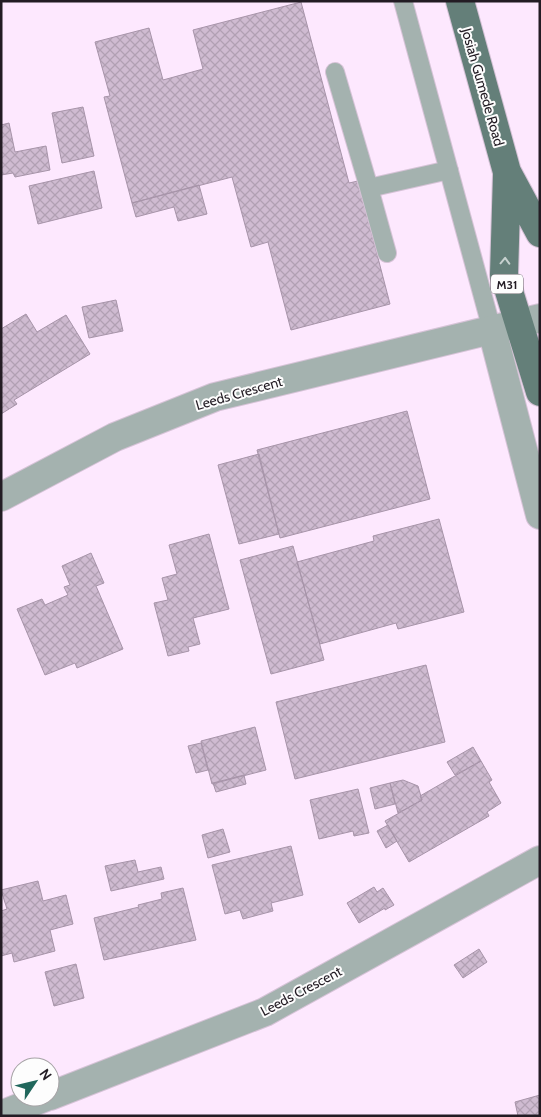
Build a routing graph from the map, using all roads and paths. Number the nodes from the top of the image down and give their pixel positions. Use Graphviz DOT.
graph roads {
  1 [pos="403,1"];
  2 [pos="460,1"];
  3 [pos="335,72"];
  4 [pos="449,170"];
  5 [pos="507,172"];
  6 [pos="369,188"];
  7 [pos="536,216"];
  8 [pos="387,253"];
  9 [pos="530,321"];
  10 [pos="492,330"];
  11 [pos="540,392"];
  12 [pos="1,497"];
  13 [pos="540,515"];
  14 [pos="540,860"];
  15 [pos="60,1092"];
  16 [pos="21,1107"];
  17 [pos="1,1115"];
  1 -- 4 [label="lane"];
  2 -- 5 [label="main road, Josiah Gumede Road / M31"];
  3 -- 6 [label="lane"];
  4 -- 6 [label="lane"];
  4 -- 10 [label="lane"];
  5 -- 7 [label="main road, Josiah Gumede Road / M31"];
  9 -- 5 [label="main road, Josiah Gumede Road / M31, one-way"];
  6 -- 8 [label="lane"];
  9 -- 10 [label="street, Leeds Crescent"];
  9 -- 11 [label="main road, Josiah Gumede Road / M31"];
  10 -- 12 [label="street, Leeds Crescent"];
  10 -- 13 [label="street"];
  14 -- 15 [label="street, Leeds Crescent"];
  16 -- 17 [label="street"];
}
